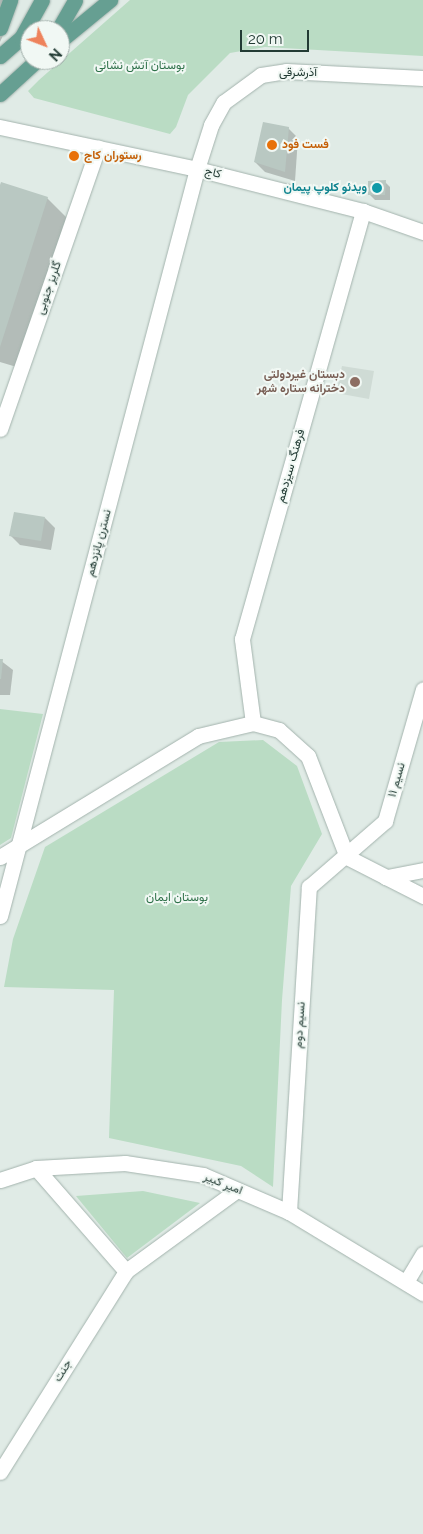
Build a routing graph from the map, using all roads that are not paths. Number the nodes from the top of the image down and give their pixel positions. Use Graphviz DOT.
graph roads {
  1 [pos="10,0"];
  2 [pos="42,0"];
  3 [pos="75,0"];
  4 [pos="110,0"];
  5 [pos="64,20"];
  6 [pos="0,28"];
  7 [pos="70,33"];
  8 [pos="0,56"];
  9 [pos="26,70"];
  10 [pos="423,78"];
  11 [pos="0,94"];
  12 [pos="0,126"];
  13 [pos="98,148"];
  14 [pos="197,169"];
  15 [pos="363,211"];
  16 [pos="423,232"];
  17 [pos="0,429"];
  18 [pos="423,688"];
  19 [pos="253,723"];
  20 [pos="18,847"];
  21 [pos="0,857"];
  22 [pos="347,857"];
  23 [pos="423,870"];
  24 [pos="386,877"];
  25 [pos="423,896"];
  26 [pos="0,916"];
  27 [pos="36,1168"];
  28 [pos="0,1180"];
  29 [pos="237,1190"];
  30 [pos="289,1212"];
  31 [pos="423,1254"];
  32 [pos="126,1271"];
  33 [pos="406,1282"];
  34 [pos="423,1293"];
  35 [pos="0,1472"];
  1 -- 6 [label="main road"];
  2 -- 8 [label="main road"];
  3 -- 5 [label="main road"];
  4 -- 7 [label="main road"];
  9 -- 11 [label="main road"];
  10 -- 14 [label="street, آذرشرقی"];
  12 -- 13 [label="street, کاج"];
  13 -- 14 [label="street, کاج"];
  13 -- 17 [label="street, گلریز جنوبی"];
  14 -- 15 [label="street, کاج"];
  14 -- 20 [label="street, نسترن پانزدهم"];
  15 -- 16 [label="street, کاج"];
  15 -- 19 [label="street, فرهنگ سیزدهم"];
  18 -- 22 [label="street, نسیم ۱۱"];
  19 -- 20 [label="street"];
  19 -- 22 [label="street"];
  20 -- 21 [label="street"];
  20 -- 26 [label="street, نسترن پانزدهم"];
  22 -- 24 [label="street"];
  22 -- 30 [label="street, نسیم دوم"];
  23 -- 24 [label="street"];
  24 -- 25 [label="street"];
  27 -- 28 [label="street, امیر کبیر"];
  27 -- 29 [label="street, امیر کبیر"];
  27 -- 32 [label="street"];
  29 -- 30 [label="street, امیر کبیر"];
  29 -- 32 [label="street"];
  30 -- 33 [label="street, امیر کبیر"];
  31 -- 33 [label="street"];
  32 -- 35 [label="street, جنت"];
  33 -- 34 [label="street, امیر کبیر"];
}
